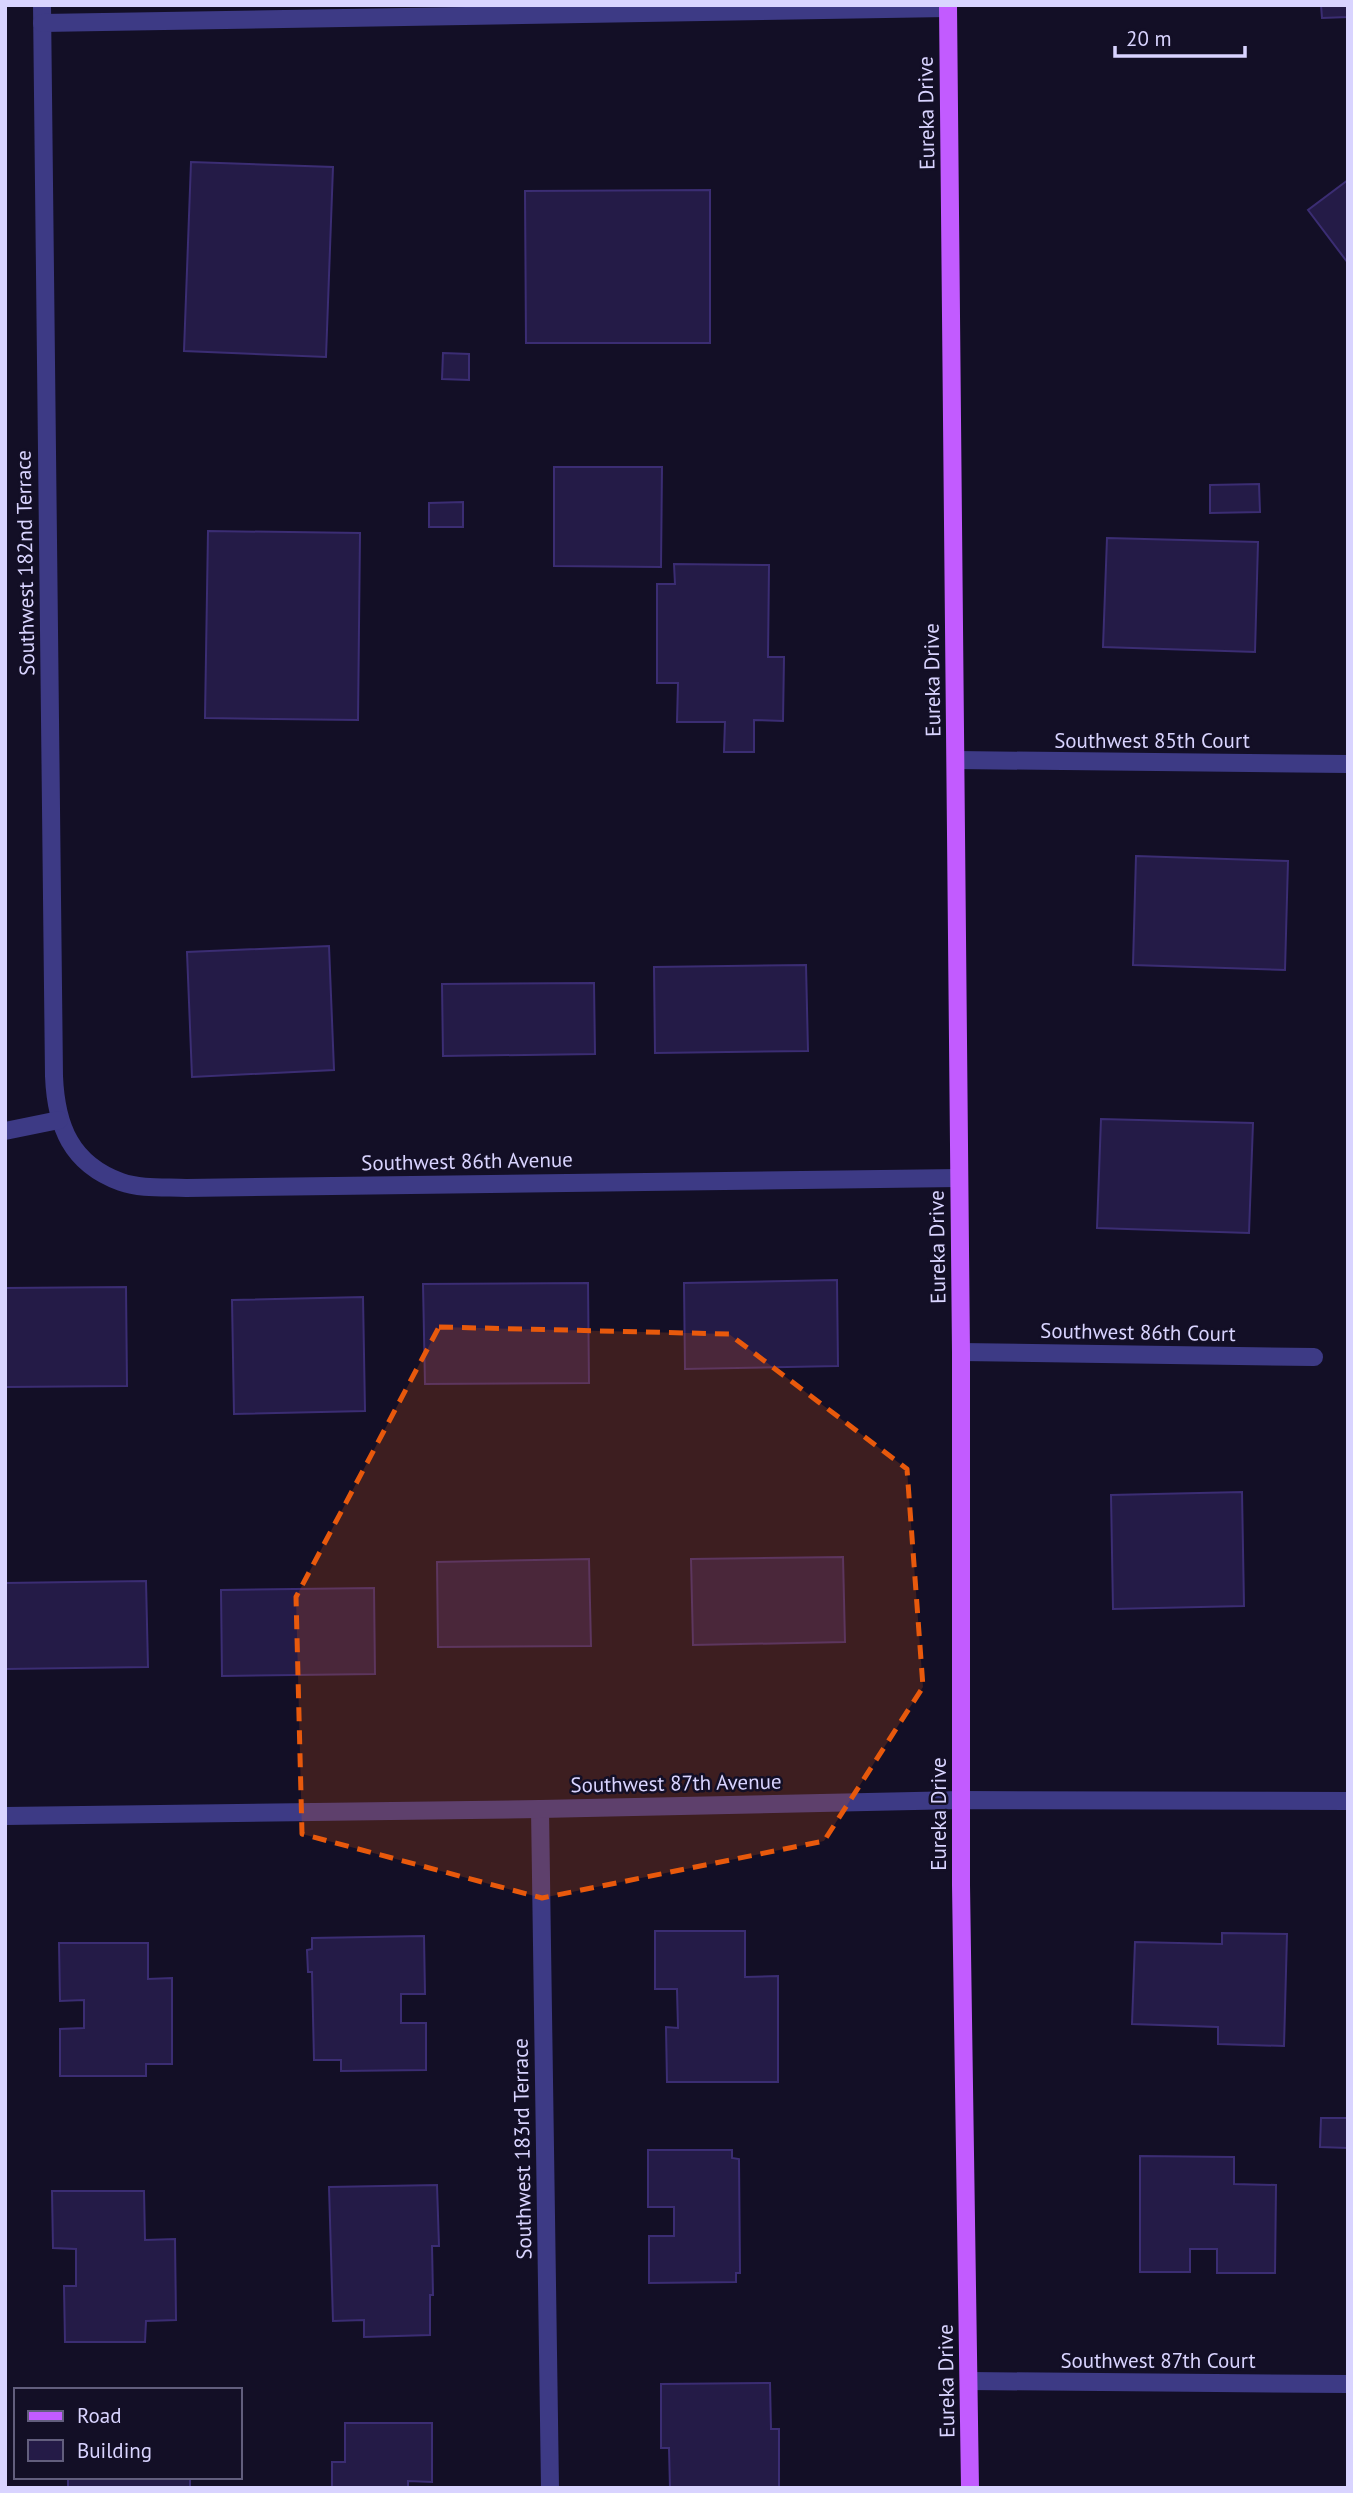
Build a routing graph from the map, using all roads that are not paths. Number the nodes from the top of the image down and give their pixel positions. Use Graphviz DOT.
graph roads {
  1 [pos="948,6"];
  2 [pos="42,14"];
  3 [pos="956,760"];
  4 [pos="1348,764"];
  5 [pos="59,1120"];
  6 [pos="5,1130"];
  7 [pos="959,1178"];
  8 [pos="961,1352"];
  9 [pos="1314,1357"];
  10 [pos="961,1800"];
  11 [pos="1348,1801"];
  12 [pos="540,1809"];
  13 [pos="5,1816"];
  14 [pos="969,2381"];
  15 [pos="1348,2384"];
  16 [pos="550,2488"];
  17 [pos="970,2488"];
  1 -- 2 [label="street"];
  1 -- 3 [label="main road, Eureka Drive"];
  2 -- 5 [label="street, Southwest 182nd Terrace"];
  3 -- 4 [label="street, Southwest 85th Court"];
  3 -- 7 [label="main road, Eureka Drive"];
  5 -- 6 [label="street"];
  5 -- 7 [label="street, Southwest 86th Avenue"];
  7 -- 8 [label="main road, Eureka Drive"];
  8 -- 9 [label="street, Southwest 86th Court"];
  8 -- 10 [label="main road, Eureka Drive"];
  10 -- 11 [label="street, Southwest 87th Avenue"];
  10 -- 12 [label="street, Southwest 87th Avenue"];
  10 -- 14 [label="main road, Eureka Drive"];
  12 -- 13 [label="street, Southwest 87th Avenue"];
  12 -- 16 [label="street, Southwest 183rd Terrace"];
  14 -- 15 [label="street, Southwest 87th Court"];
  14 -- 17 [label="main road, Eureka Drive"];
}
